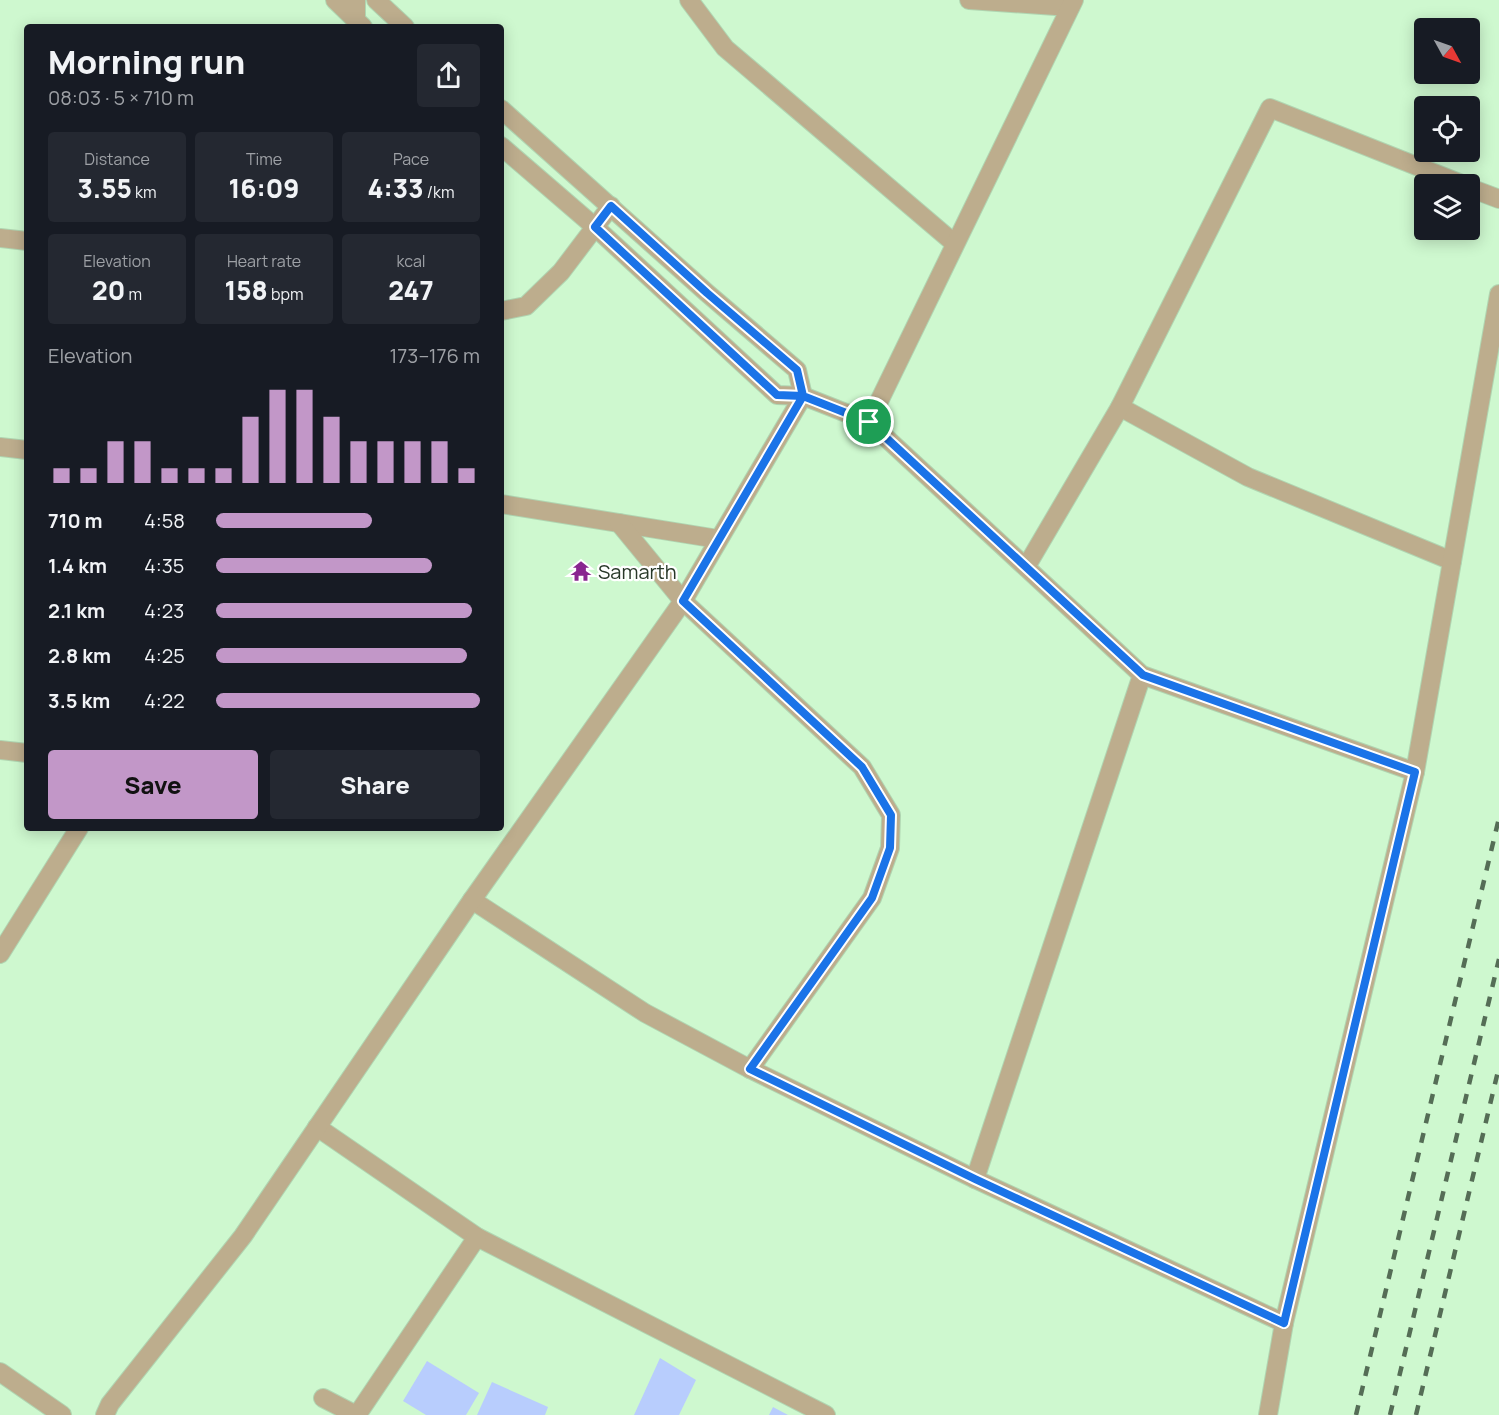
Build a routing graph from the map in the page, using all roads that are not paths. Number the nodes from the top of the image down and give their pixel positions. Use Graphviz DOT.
graph roads {
  1 [pos="335,0"];
  2 [pos="356,0"];
  3 [pos="376,0"];
  4 [pos="689,0"];
  5 [pos="969,0"];
  6 [pos="1072,3"];
  7 [pos="357,24"];
  8 [pos="358,24"];
  9 [pos="402,24"];
  10 [pos="504,112"];
  11 [pos="504,149"];
  12 [pos="1437,174"];
  13 [pos="1480,192"];
  14 [pos="1499,199"];
  15 [pos="611,206"];
  16 [pos="595,227"];
  17 [pos="0,237"];
  18 [pos="24,241"];
  19 [pos="954,243"];
  20 [pos="1499,294"];
  21 [pos="504,310"];
  22 [pos="803,396"];
  23 [pos="1120,407"];
  24 [pos="869,422"];
  25 [pos="0,447"];
  26 [pos="24,450"];
  27 [pos="504,504"];
  28 [pos="619,523"];
  29 [pos="718,539"];
  30 [pos="1452,561"];
  31 [pos="1026,567"];
  32 [pos="683,601"];
  33 [pos="1143,675"];
  34 [pos="0,750"];
  35 [pos="24,753"];
  36 [pos="1415,772"];
  37 [pos="77,831"];
  38 [pos="471,900"];
  39 [pos="0,954"];
  40 [pos="750,1069"];
  41 [pos="317,1126"];
  42 [pos="975,1179"];
  43 [pos="477,1236"];
  44 [pos="1284,1323"];
  45 [pos="0,1372"];
  46 [pos="323,1398"];
  47 [pos="62,1415"];
  48 [pos="105,1415"];
  49 [pos="356,1415"];
  50 [pos="826,1415"];
  51 [pos="1268,1415"];
  1 -- 7 [label="street"];
  2 -- 8 [label="street"];
  3 -- 9 [label="street"];
  4 -- 19 [label="street"];
  5 -- 6 [label="street"];
  6 -- 19 [label="street"];
  10 -- 15 [label="street"];
  11 -- 16 [label="street"];
  12 -- 23 [label="street"];
  13 -- 14 [label="street"];
  15 -- 16 [label="street"];
  15 -- 22 [label="street"];
  16 -- 21 [label="street"];
  16 -- 22 [label="street"];
  17 -- 18 [label="street"];
  19 -- 24 [label="street"];
  20 -- 30 [label="street"];
  22 -- 24 [label="street"];
  22 -- 29 [label="street"];
  23 -- 30 [label="street"];
  23 -- 31 [label="street"];
  24 -- 31 [label="street"];
  25 -- 26 [label="street"];
  27 -- 28 [label="street"];
  28 -- 29 [label="street"];
  28 -- 32 [label="street"];
  29 -- 32 [label="street"];
  30 -- 36 [label="street"];
  31 -- 33 [label="street"];
  32 -- 38 [label="street"];
  32 -- 40 [label="street"];
  33 -- 36 [label="street"];
  33 -- 42 [label="street"];
  34 -- 35 [label="street"];
  36 -- 44 [label="street"];
  37 -- 39 [label="street"];
  38 -- 40 [label="street"];
  38 -- 41 [label="street"];
  40 -- 42 [label="street"];
  41 -- 43 [label="street"];
  41 -- 48 [label="street"];
  42 -- 44 [label="street"];
  43 -- 49 [label="street"];
  43 -- 50 [label="street"];
  44 -- 51 [label="street"];
  45 -- 47 [label="street"];
  46 -- 49 [label="street"];
}
